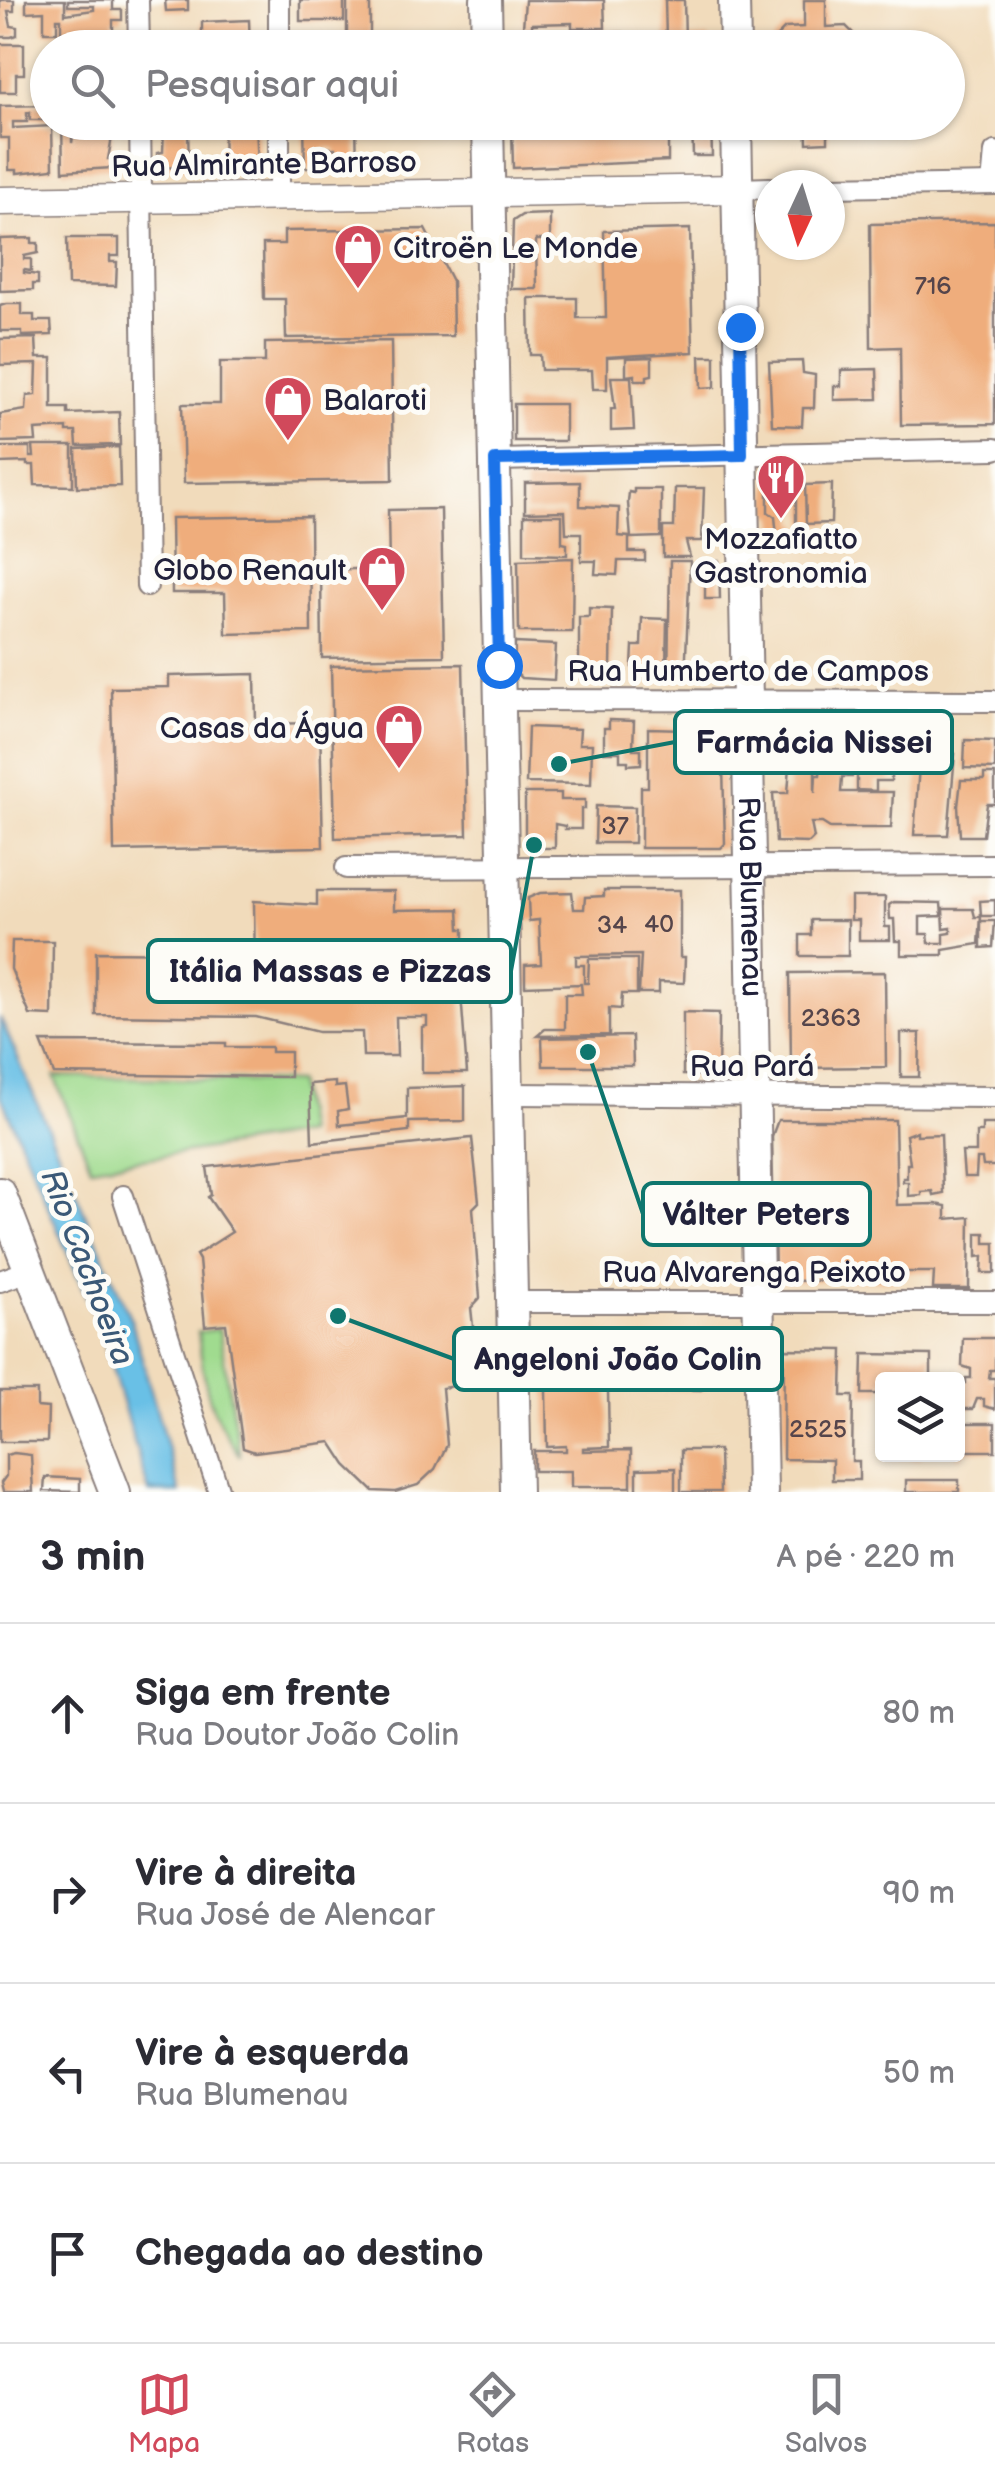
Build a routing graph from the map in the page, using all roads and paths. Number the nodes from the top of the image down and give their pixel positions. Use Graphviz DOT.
graph roads {
  1 [pos="138,0"];
  2 [pos="279,0"];
  3 [pos="486,0"];
  4 [pos="734,0"];
  5 [pos="139,30"];
  6 [pos="279,30"];
  7 [pos="487,30"];
  8 [pos="735,30"];
  9 [pos="140,140"];
  10 [pos="279,140"];
  11 [pos="489,140"];
  12 [pos="737,140"];
  13 [pos="995,152"];
  14 [pos="994,184"];
  15 [pos="845,187"];
  16 [pos="755,188"];
  17 [pos="738,189"];
  18 [pos="490,193"];
  19 [pos="279,196"];
  20 [pos="142,199"];
  21 [pos="0,202"];
  22 [pos="995,449"];
  23 [pos="742,455"];
  24 [pos="495,460"];
  25 [pos="148,586"];
  26 [pos="500,700"];
  27 [pos="747,700"];
  28 [pos="995,701"];
  29 [pos="995,865"];
  30 [pos="750,866"];
  31 [pos="503,867"];
  32 [pos="346,868"];
  33 [pos="508,1094"];
  34 [pos="755,1096"];
  35 [pos="995,1097"];
  36 [pos="0,1193"];
  37 [pos="123,1196"];
  38 [pos="31,1270"];
  39 [pos="0,1281"];
  40 [pos="512,1302"];
  41 [pos="759,1302"];
  42 [pos="995,1302"];
  43 [pos="114,1492"];
  44 [pos="219,1492"];
  45 [pos="516,1492"];
  46 [pos="762,1492"];
  1 -- 5 [label="street"];
  2 -- 6 [label="street"];
  3 -- 7 [label="main road"];
  4 -- 8 [label="main road"];
  9 -- 20 [label="street"];
  10 -- 19 [label="street"];
  11 -- 18 [label="main road"];
  12 -- 17 [label="main road, Rua Blumenau"];
  13 -- 14 [label="street"];
  14 -- 15 [label="street"];
  16 -- 17 [label="street, Rua Almirante Barroso"];
  17 -- 18 [label="street, Rua Almirante Barroso"];
  17 -- 23 [label="main road, Rua Blumenau"];
  18 -- 19 [label="street, Rua Almirante Barroso"];
  18 -- 24 [label="main road"];
  19 -- 20 [label="street, Rua Almirante Barroso"];
  20 -- 21 [label="street, Rua Almirante Barroso"];
  20 -- 25 [label="street"];
  22 -- 23 [label="street"];
  23 -- 24 [label="street"];
  23 -- 27 [label="main road, Rua Blumenau"];
  24 -- 26 [label="main road"];
  26 -- 27 [label="street, Rua Humberto de Campos"];
  26 -- 31 [label="main road"];
  27 -- 28 [label="street, Rua Humberto de Campos"];
  27 -- 30 [label="main road, Rua Blumenau"];
  29 -- 30 [label="street"];
  30 -- 31 [label="street"];
  30 -- 34 [label="main road, Rua Blumenau"];
  31 -- 32 [label="street"];
  31 -- 33 [label="main road"];
  33 -- 34 [label="street, Rua Pará"];
  33 -- 40 [label="main road"];
  34 -- 35 [label="street, Rua Pará"];
  34 -- 41 [label="main road, Rua Blumenau"];
  36 -- 38 [label="main road"];
  37 -- 44 [label="street"];
  38 -- 39 [label="street"];
  38 -- 43 [label="main road"];
  40 -- 41 [label="street, Rua Alvarenga Peixoto"];
  40 -- 45 [label="main road"];
  41 -- 42 [label="street, Rua Alvarenga Peixoto"];
  41 -- 46 [label="main road, Rua Blumenau"];
}
